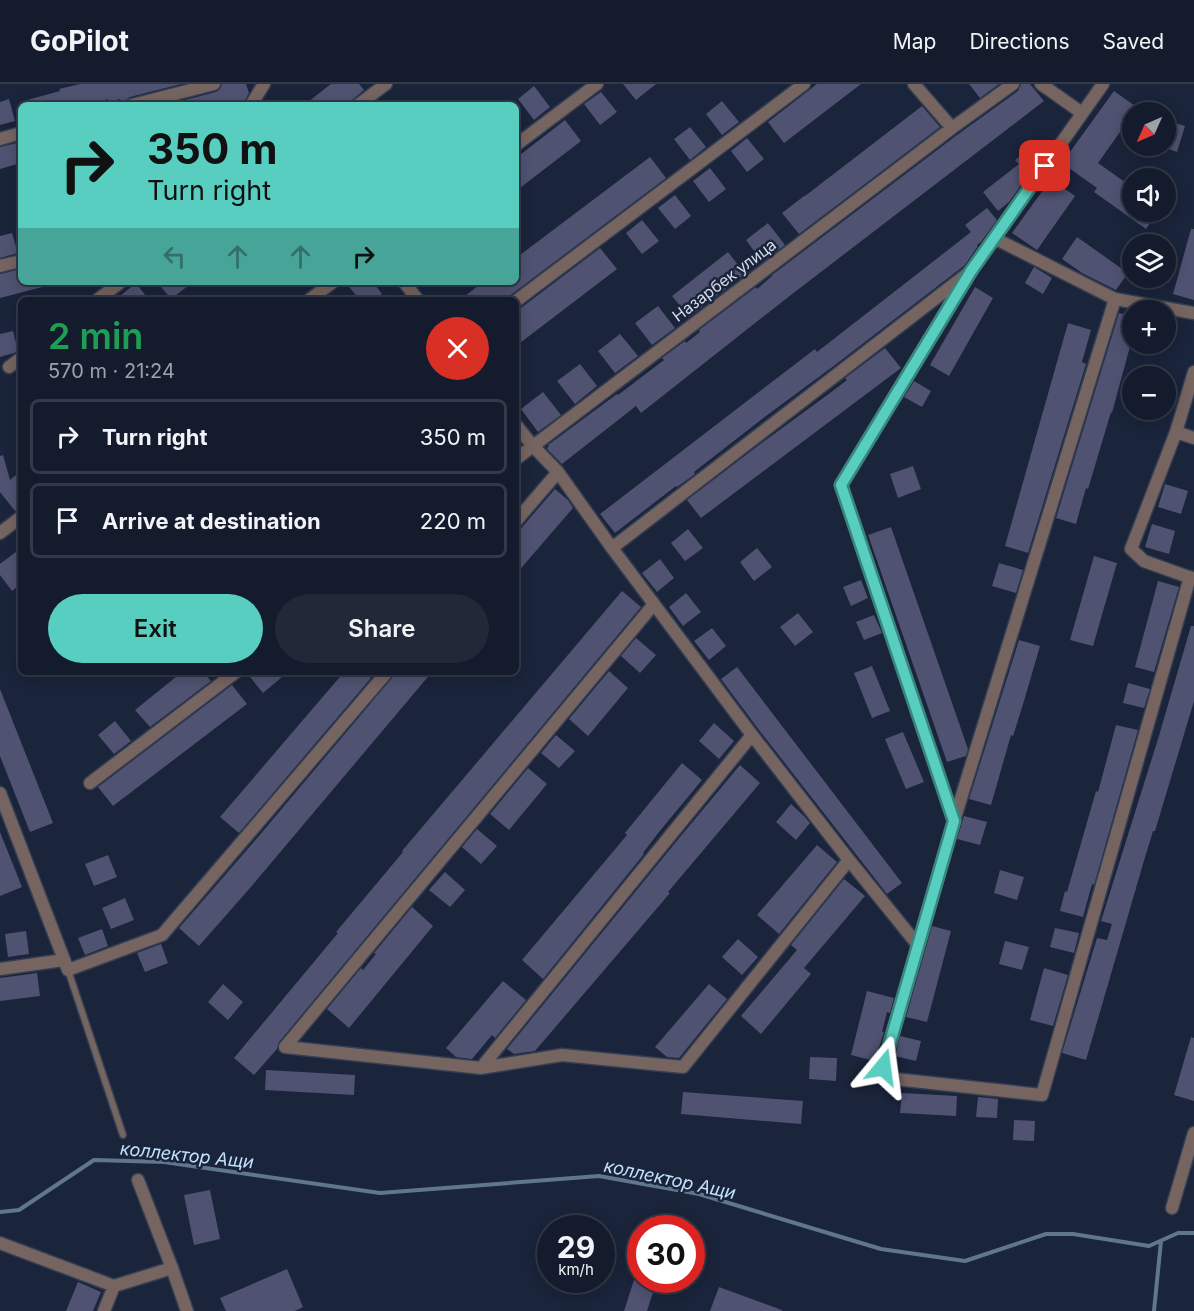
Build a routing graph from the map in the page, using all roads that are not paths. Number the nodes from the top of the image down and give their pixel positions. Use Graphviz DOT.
graph roads {
  1 [pos="214,84"];
  2 [pos="264,84"];
  3 [pos="386,84"];
  4 [pos="597,84"];
  5 [pos="804,84"];
  6 [pos="914,84"];
  7 [pos="1013,84"];
  8 [pos="1041,84"];
  9 [pos="1102,84"];
  10 [pos="144,102"];
  11 [pos="253,102"];
  12 [pos="362,102"];
  13 [pos="1082,113"];
  14 [pos="952,128"];
  15 [pos="18,135"];
  16 [pos="0,139"];
  17 [pos="519,143"];
  18 [pos="994,238"];
  19 [pos="18,262"];
  20 [pos="0,266"];
  21 [pos="971,271"];
  22 [pos="117,285"];
  23 [pos="329,285"];
  24 [pos="406,285"];
  25 [pos="101,297"];
  26 [pos="313,297"];
  27 [pos="416,297"];
  28 [pos="519,299"];
  29 [pos="1115,300"];
  30 [pos="1194,313"];
  31 [pos="18,360"];
  32 [pos="9,367"];
  33 [pos="1194,372"];
  34 [pos="519,429"];
  35 [pos="1176,432"];
  36 [pos="1194,438"];
  37 [pos="533,446"];
  38 [pos="519,457"];
  39 [pos="558,472"];
  40 [pos="519,518"];
  41 [pos="18,519"];
  42 [pos="0,533"];
  43 [pos="612,548"];
  44 [pos="1192,578"];
  45 [pos="654,603"];
  46 [pos="232,675"];
  47 [pos="384,675"];
  48 [pos="752,735"];
  49 [pos="90,783"];
  50 [pos="0,793"];
  51 [pos="954,821"];
  52 [pos="849,860"];
  53 [pos="918,944"];
  54 [pos="66,965"];
  55 [pos="0,969"];
  56 [pos="481,1068"];
  57 [pos="1194,1133"];
  58 [pos="123,1135"];
  59 [pos="138,1180"];
  60 [pos="1172,1208"];
  61 [pos="0,1244"];
  62 [pos="172,1268"];
  63 [pos="114,1286"];
  64 [pos="104,1311"];
  65 [pos="187,1311"];
  1 -- 10 [label="street"];
  2 -- 11 [label="street"];
  3 -- 12 [label="street"];
  4 -- 17 [label="street"];
  5 -- 28 [label="street"];
  6 -- 14 [label="street"];
  7 -- 14 [label="street, Назарбек улица"];
  8 -- 13 [label="street"];
  9 -- 13 [label="street"];
  13 -- 18 [label="street"];
  14 -- 37 [label="street, Назарбек улица"];
  15 -- 16 [label="street"];
  18 -- 21 [label="street"];
  18 -- 29 [label="street"];
  19 -- 20 [label="street"];
  21 -- 43 [label="street"];
  21 -- 51 [label="street"];
  22 -- 25 [label="street"];
  23 -- 26 [label="street"];
  24 -- 27 [label="street"];
  29 -- 30 [label="street"];
  29 -- 51 [label="street"];
  31 -- 32 [label="street"];
  33 -- 35 [label="street"];
  34 -- 37 [label="street"];
  35 -- 36 [label="street"];
  35 -- 44 [label="street"];
  37 -- 38 [label="street, Назарбек улица"];
  37 -- 39 [label="street"];
  39 -- 40 [label="street"];
  39 -- 43 [label="street"];
  41 -- 42 [label="street"];
  43 -- 45 [label="street"];
  44 -- 53 [label="street"];
  45 -- 48 [label="street"];
  45 -- 56 [label="street"];
  46 -- 49 [label="street"];
  47 -- 54 [label="street"];
  48 -- 52 [label="street"];
  48 -- 56 [label="street"];
  50 -- 54 [label="street"];
  51 -- 53 [label="street"];
  52 -- 53 [label="street"];
  52 -- 56 [label="street"];
  54 -- 55 [label="street"];
  54 -- 58 [label="lane"];
  57 -- 60 [label="street"];
  59 -- 62 [label="street"];
  61 -- 63 [label="street"];
  62 -- 63 [label="street"];
  62 -- 65 [label="street"];
  63 -- 64 [label="street"];
}
